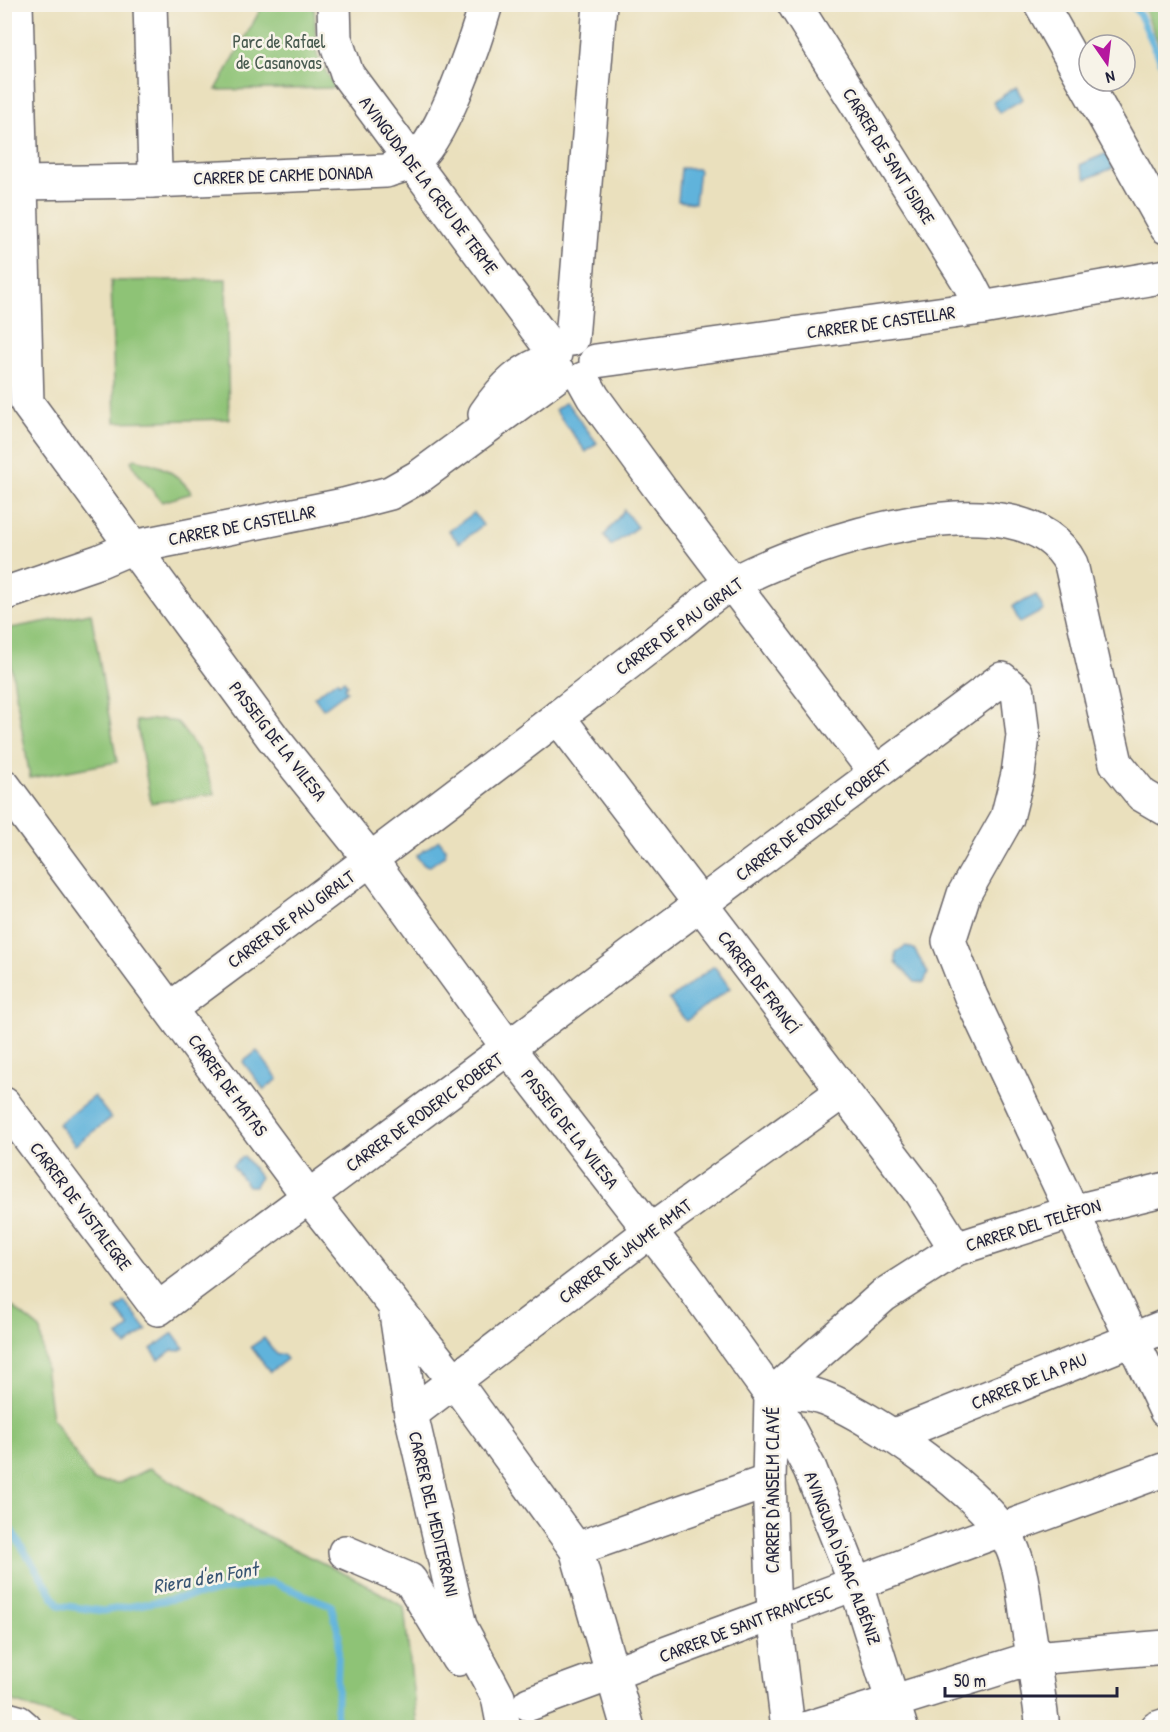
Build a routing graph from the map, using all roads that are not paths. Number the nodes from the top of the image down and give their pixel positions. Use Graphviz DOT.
graph roads {
  1 [pos="16,4"];
  2 [pos="150,4"];
  3 [pos="334,4"];
  4 [pos="486,4"];
  5 [pos="600,4"];
  6 [pos="794,4"];
  7 [pos="1041,4"];
  8 [pos="412,161"];
  9 [pos="151,181"];
  10 [pos="20,183"];
  11 [pos="1166,227"];
  12 [pos="1166,276"];
  13 [pos="982,308"];
  14 [pos="570,361"];
  15 [pos="4,375"];
  16 [pos="27,403"];
  17 [pos="133,547"];
  18 [pos="731,584"];
  19 [pos="4,594"];
  20 [pos="558,717"];
  21 [pos="875,772"];
  22 [pos="10,806"];
  23 [pos="1166,808"];
  24 [pos="371,860"];
  25 [pos="700,905"];
  26 [pos="171,1008"];
  27 [pos="509,1049"];
  28 [pos="842,1092"];
  29 [pos="4,1104"];
  30 [pos="1166,1190"];
  31 [pos="309,1197"];
  32 [pos="1072,1212"];
  33 [pos="649,1232"];
  34 [pos="956,1249"];
  35 [pos="394,1306"];
  36 [pos="158,1309"];
  37 [pos="1166,1326"];
  38 [pos="1133,1339"];
  39 [pos="454,1382"];
  40 [pos="771,1395"];
  41 [pos="1166,1412"];
  42 [pos="411,1414"];
  43 [pos="892,1436"];
  44 [pos="1166,1469"];
  45 [pos="769,1481"];
  46 [pos="1001,1527"];
  47 [pos="576,1549"];
  48 [pos="345,1552"];
  49 [pos="855,1582"];
  50 [pos="774,1614"];
  51 [pos="1166,1647"];
  52 [pos="1033,1658"];
  53 [pos="613,1674"];
  54 [pos="898,1714"];
  55 [pos="512,1715"];
  56 [pos="4,1718"];
  57 [pos="1166,1725"];
  58 [pos="25,1728"];
  59 [pos="628,1728"];
  60 [pos="788,1728"];
  61 [pos="808,1728"];
  62 [pos="1042,1728"];
  63 [pos="1157,1728"];
  1 -- 10 [label="street"];
  2 -- 9 [label="street"];
  3 -- 8 [label="street, AVINGUDA DE LA CREU DE TERME"];
  4 -- 8 [label="street"];
  5 -- 14 [label="street"];
  6 -- 13 [label="street, CARRER DE SANT ISIDRE"];
  7 -- 11 [label="street"];
  8 -- 9 [label="street, CARRER DE CARME DONADA"];
  8 -- 14 [label="street, AVINGUDA DE LA CREU DE TERME"];
  9 -- 10 [label="street, CARRER DE CARME DONADA"];
  10 -- 16 [label="street"];
  12 -- 13 [label="street, CARRER DE CASTELLAR"];
  13 -- 14 [label="street, CARRER DE CASTELLAR"];
  14 -- 17 [label="street, CARRER DE CASTELLAR"];
  14 -- 18 [label="street, AVINGUDA DE LA CREU DE TERME"];
  15 -- 16 [label="street, PASSEIG DE LA VILESA"];
  16 -- 17 [label="street, PASSEIG DE LA VILESA"];
  17 -- 19 [label="street, CARRER DE CASTELLAR"];
  17 -- 24 [label="street, PASSEIG DE LA VILESA"];
  18 -- 20 [label="street, CARRER DE PAU GIRALT"];
  18 -- 21 [label="street, AVINGUDA DE LA CREU DE TERME"];
  18 -- 23 [label="street, CARRER DE PAU GIRALT"];
  20 -- 24 [label="street, CARRER DE PAU GIRALT"];
  20 -- 25 [label="street, CARRER DE FRANCÍ"];
  21 -- 25 [label="street, CARRER DE RODERIC ROBERT"];
  21 -- 32 [label="street, CARRER DE RODERIC ROBERT"];
  22 -- 26 [label="street, CARRER DE MATAS"];
  24 -- 26 [label="street, CARRER DE PAU GIRALT"];
  24 -- 27 [label="street, PASSEIG DE LA VILESA"];
  25 -- 27 [label="street, CARRER DE RODERIC ROBERT"];
  25 -- 28 [label="street, CARRER DE FRANCÍ"];
  26 -- 31 [label="street, CARRER DE MATAS"];
  27 -- 31 [label="street, CARRER DE RODERIC ROBERT"];
  27 -- 33 [label="street, PASSEIG DE LA VILESA"];
  28 -- 33 [label="street, CARRER DE JAUME AMAT"];
  28 -- 34 [label="street, CARRER DE FRANCÍ"];
  29 -- 36 [label="street, CARRER DE VISTALEGRE"];
  30 -- 32 [label="street, CARRER DEL TELÈFON"];
  31 -- 35 [label="street, CARRER DE MATAS"];
  31 -- 36 [label="street, CARRER DE RODERIC ROBERT"];
  32 -- 34 [label="street, CARRER DEL TELÈFON"];
  32 -- 38 [label="street"];
  33 -- 39 [label="street, CARRER DE JAUME AMAT"];
  33 -- 40 [label="street, PASSEIG DE LA VILESA"];
  34 -- 40 [label="street, CARRER DEL TELÈFON"];
  35 -- 39 [label="street, CARRER DE MATAS"];
  35 -- 42 [label="street, CARRER DEL MEDITERRANI"];
  37 -- 38 [label="street, CARRER DE LA PAU"];
  38 -- 41 [label="street"];
  38 -- 43 [label="street, CARRER DE LA PAU"];
  39 -- 42 [label="street, CARRER DE JAUME AMAT"];
  39 -- 47 [label="street, CARRER DE MATAS"];
  40 -- 43 [label="street"];
  40 -- 45 [label="street, CARRER D'ANSELM CLAVÉ"];
  40 -- 49 [label="street, AVINGUDA D'ISAAC ALBÉNIZ"];
  42 -- 55 [label="street, CARRER DEL MEDITERRANI"];
  43 -- 46 [label="street"];
  44 -- 46 [label="street, CARRER DE SANT FRANCESC"];
  45 -- 47 [label="street"];
  45 -- 50 [label="street, CARRER D'ANSELM CLAVÉ"];
  46 -- 49 [label="street, CARRER DE SANT FRANCESC"];
  46 -- 52 [label="street"];
  47 -- 53 [label="street, CARRER DE MATAS"];
  48 -- 55 [label="street, CARRER DEL MEDITERRANI"];
  49 -- 50 [label="street, CARRER DE SANT FRANCESC"];
  49 -- 54 [label="street, AVINGUDA D'ISAAC ALBÉNIZ"];
  50 -- 53 [label="street, CARRER DE SANT FRANCESC"];
  50 -- 60 [label="street, CARRER D'ANSELM CLAVÉ"];
  51 -- 52 [label="street"];
  52 -- 54 [label="street"];
  52 -- 62 [label="street"];
  53 -- 55 [label="street, CARRER DE SANT FRANCESC"];
  53 -- 59 [label="street, CARRER DE MATAS"];
  54 -- 61 [label="street"];
  56 -- 58 [label="street"];
  57 -- 63 [label="street"];
}
